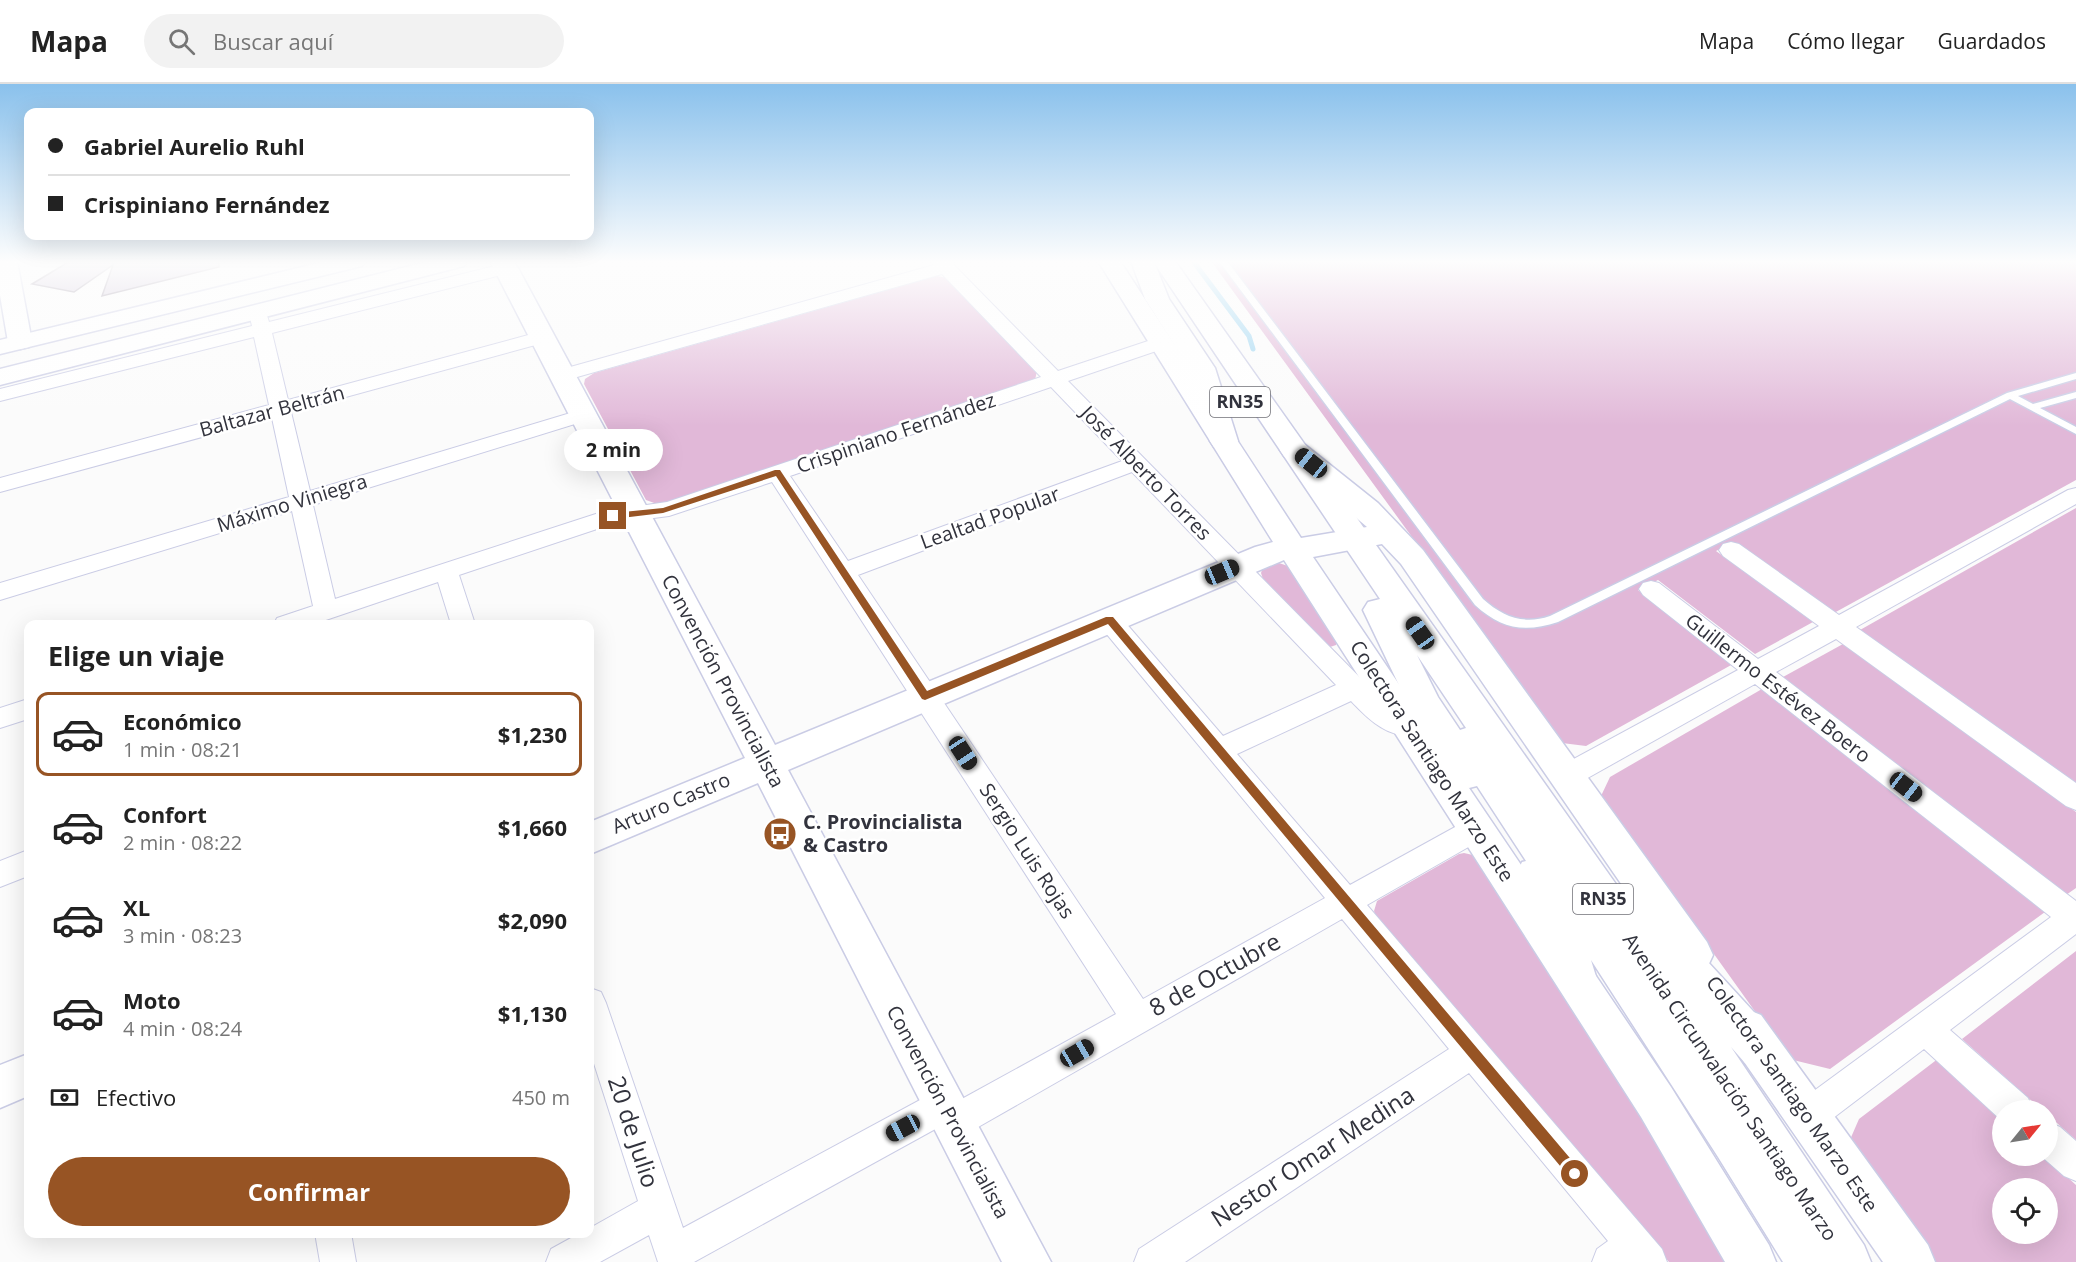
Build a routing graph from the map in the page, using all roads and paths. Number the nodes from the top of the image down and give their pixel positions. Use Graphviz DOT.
graph roads {
  1 [pos="8,316"];
  2 [pos="129,316"];
  3 [pos="276,316"];
  4 [pos="282,316"];
  5 [pos="532,316"];
  6 [pos="765,316"];
  7 [pos="994,316"];
  8 [pos="1144,316"];
  9 [pos="1169,316"];
  10 [pos="1187,316"];
  11 [pos="1202,316"];
  12 [pos="1264,316"];
  13 [pos="260,321"];
  14 [pos="543,337"];
  15 [pos="1161,343"];
  16 [pos="10,345"];
  17 [pos="563,375"];
  18 [pos="2076,376"];
  19 [pos="0,377"];
  20 [pos="1055,379"];
  21 [pos="0,395"];
  22 [pos="2010,395"];
  23 [pos="2076,395"];
  24 [pos="2031,407"];
  25 [pos="280,409"];
  26 [pos="584,415"];
  27 [pos="2076,430"];
  28 [pos="1224,441"];
  29 [pos="1137,464"];
  30 [pos="777,472"];
  31 [pos="0,485"];
  32 [pos="2076,495"];
  33 [pos="301,501"];
  34 [pos="635,513"];
  35 [pos="1360,538"];
  36 [pos="1293,549"];
  37 [pos="1731,550"];
  38 [pos="1236,566"];
  39 [pos="446,571"];
  40 [pos="843,572"];
  41 [pos="1651,589"];
  42 [pos="0,592"];
  43 [pos="1379,610"];
  44 [pos="326,611"];
  45 [pos="298,620"];
  46 [pos="462,620"];
  47 [pos="1109,620"];
  48 [pos="1837,627"];
  49 [pos="1420,633"];
  50 [pos="1757,671"];
  51 [pos="1356,688"];
  52 [pos="925,696"];
  53 [pos="24,710"];
  54 [pos="0,718"];
  55 [pos="1409,726"];
  56 [pos="1219,750"];
  57 [pos="766,763"];
  58 [pos="1567,776"];
  59 [pos="2076,798"];
  60 [pos="1476,829"];
  61 [pos="594,836"];
  62 [pos="24,865"];
  63 [pos="0,874"];
  64 [pos="1346,902"];
  65 [pos="2075,917"];
  66 [pos="1578,983"];
  67 [pos="594,1015"];
  68 [pos="1138,1019"];
  69 [pos="1925,1029"];
  70 [pos="1760,1049"];
  71 [pos="1473,1052"];
  72 [pos="24,1077"];
  73 [pos="0,1087"];
  74 [pos="2005,1100"];
  75 [pos="949,1114"];
  76 [pos="1808,1116"];
  77 [pos="2058,1147"];
  78 [pos="2076,1164"];
  79 [pos="658,1210"];
  80 [pos="334,1238"];
  81 [pos="1631,1256"];
  82 [pos="674,1257"];
  83 [pos="338,1262"];
  84 [pos="564,1262"];
  85 [pos="1027,1262"];
  86 [pos="1152,1262"];
  87 [pos="1752,1262"];
  88 [pos="1810,1262"];
  89 [pos="1846,1262"];
  90 [pos="1911,1262"];
  1 -- 16 [label="main road"];
  2 -- 16 [label="main road"];
  3 -- 13 [label="main road"];
  4 -- 13 [label="street"];
  5 -- 14 [label="main road, Convención Provincialista"];
  6 -- 17 [label="street"];
  7 -- 20 [label="street, José Alberto Torres"];
  8 -- 15 [label="main road, Colectora Santiago Marzo Este"];
  9 -- 28 [label="main road"];
  10 -- 35 [label="main road, Avenida Circunvalación Santiago Marzo / RN35"];
  11 -- 35 [label="main road, Colectora Santiago Marzo Este / RN35"];
  12 -- 22 [label="lane"];
  13 -- 19 [label="main road"];
  13 -- 21 [label="street"];
  13 -- 25 [label="street"];
  14 -- 17 [label="main road, Convención Provincialista"];
  14 -- 25 [label="street, Baltazar Beltrán"];
  15 -- 20 [label="street, Crispiniano Fernández"];
  15 -- 28 [label="main road, Colectora Santiago Marzo Este"];
  17 -- 26 [label="main road, Convención Provincialista"];
  18 -- 22 [label="lane"];
  20 -- 29 [label="street, José Alberto Torres"];
  20 -- 30 [label="street, Crispiniano Fernández"];
  22 -- 24 [label="lane"];
  23 -- 24 [label="lane"];
  24 -- 27 [label="lane"];
  25 -- 31 [label="street, Baltazar Beltrán"];
  25 -- 33 [label="street"];
  26 -- 33 [label="street, Máximo Viniegra"];
  26 -- 34 [label="main road, Convención Provincialista"];
  28 -- 36 [label="main road, Colectora Santiago Marzo Este"];
  29 -- 38 [label="street, José Alberto Torres"];
  29 -- 40 [label="street, Lealtad Popular"];
  30 -- 34 [label="street, Crispiniano Fernández"];
  30 -- 40 [label="street, Sergio Luis Rojas"];
  32 -- 48 [label="street"];
  33 -- 42 [label="street, Máximo Viniegra"];
  33 -- 44 [label="street"];
  34 -- 39 [label="street, Crispiniano Fernández"];
  34 -- 57 [label="main road, Convención Provincialista"];
  35 -- 36 [label="main road, Arturo Castro"];
  35 -- 43 [label="main road, Avenida Circunvalación Santiago Marzo / RN35"];
  35 -- 49 [label="main road, Avenida Circunvalación Santiago Marzo / RN35"];
  35 -- 58 [label="main road, Colectora Santiago Marzo Este"];
  36 -- 38 [label="main road, Arturo Castro"];
  36 -- 55 [label="main road, Colectora Santiago Marzo Este"];
  37 -- 48 [label="street"];
  38 -- 47 [label="main road, Arturo Castro"];
  38 -- 51 [label="street, José Alberto Torres"];
  39 -- 44 [label="street, Crispiniano Fernández"];
  39 -- 46 [label="street"];
  40 -- 52 [label="street, Sergio Luis Rojas"];
  41 -- 50 [label="street, Guillermo Estévez Boero"];
  43 -- 66 [label="main road"];
  43 -- 88 [label="main road, Avenida Circunvalación Santiago Marzo / RN35"];
  44 -- 45 [label="street, Crispiniano Fernández"];
  47 -- 52 [label="main road, Arturo Castro"];
  47 -- 56 [label="street"];
  48 -- 50 [label="street"];
  48 -- 59 [label="street"];
  49 -- 70 [label="main road"];
  49 -- 89 [label="main road, Avenida Circunvalación Santiago Marzo / RN35"];
  50 -- 58 [label="street"];
  50 -- 65 [label="street, Guillermo Estévez Boero"];
  51 -- 55 [label="street, José Alberto Torres"];
  51 -- 56 [label="street"];
  52 -- 57 [label="main road, Arturo Castro"];
  52 -- 68 [label="street, Sergio Luis Rojas"];
  53 -- 54 [label="street"];
  55 -- 60 [label="main road, Colectora Santiago Marzo Este"];
  56 -- 64 [label="street"];
  57 -- 61 [label="main road, Arturo Castro"];
  57 -- 75 [label="main road, Convención Provincialista"];
  58 -- 70 [label="main road, Colectora Santiago Marzo Este"];
  60 -- 64 [label="street, 8 de Octubre"];
  60 -- 66 [label="main road, Colectora Santiago Marzo Este"];
  62 -- 63 [label="street"];
  64 -- 68 [label="street, 8 de Octubre"];
  64 -- 71 [label="street"];
  65 -- 69 [label="street"];
  66 -- 87 [label="main road, Colectora Santiago Marzo Este"];
  67 -- 79 [label="street, 20 de Julio"];
  68 -- 75 [label="street, 8 de Octubre"];
  69 -- 74 [label="street"];
  69 -- 76 [label="street"];
  70 -- 76 [label="main road, Colectora Santiago Marzo Este"];
  71 -- 81 [label="street"];
  71 -- 86 [label="street, Nestor Omar Medina"];
  72 -- 73 [label="main road"];
  75 -- 82 [label="street, 8 de Octubre"];
  75 -- 85 [label="main road, Convención Provincialista"];
  76 -- 90 [label="main road, Colectora Santiago Marzo Este"];
  77 -- 78 [label="street"];
  79 -- 82 [label="street, 20 de Julio"];
  79 -- 84 [label="street"];
  80 -- 83 [label="street"];
}
